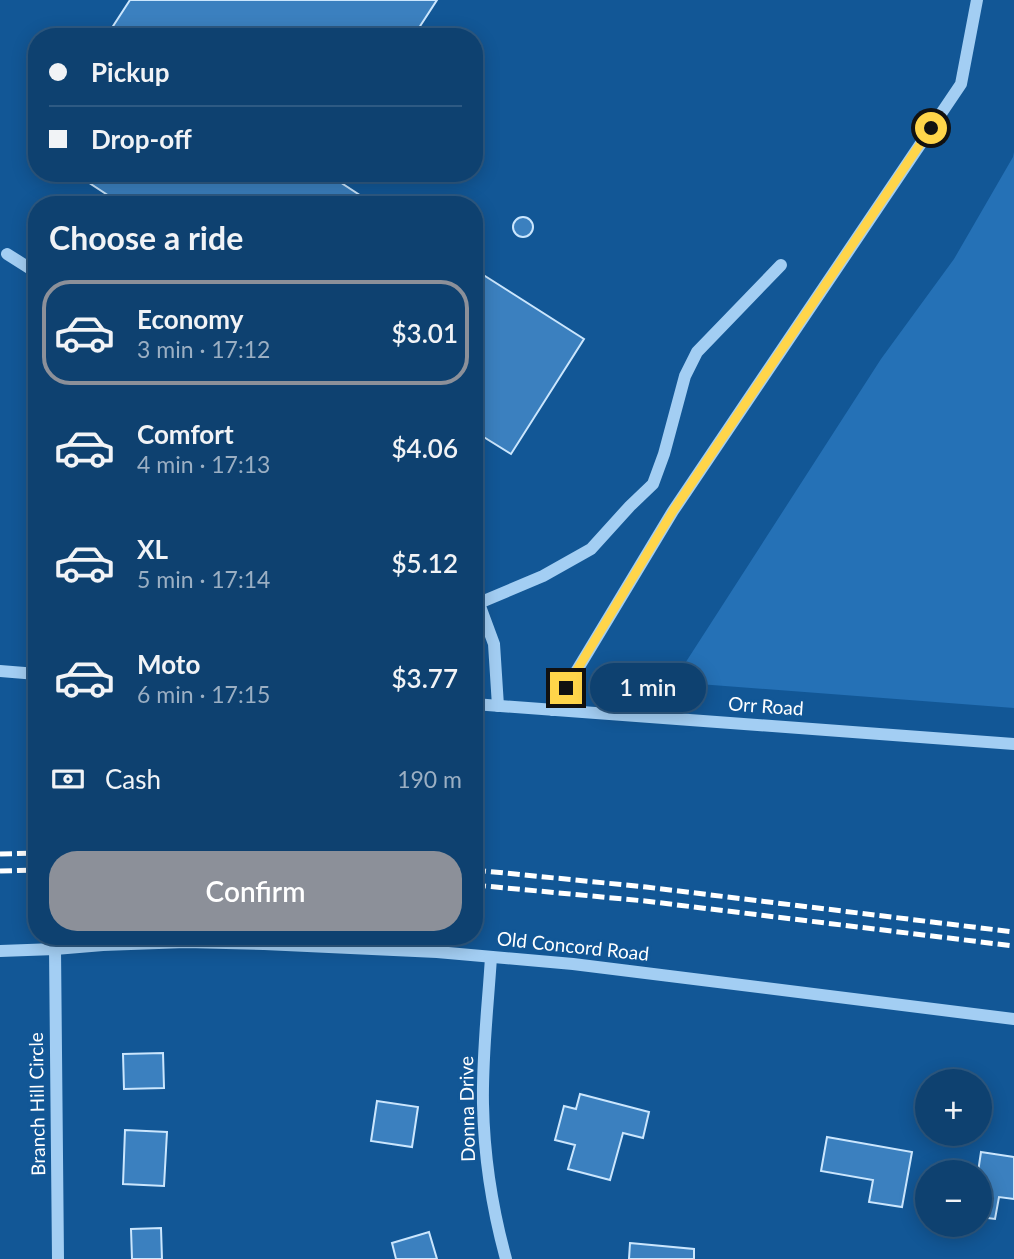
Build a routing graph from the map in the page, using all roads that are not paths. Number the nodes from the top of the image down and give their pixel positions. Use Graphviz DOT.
graph roads {
  1 [pos="977,0"];
  2 [pos="7,254"];
  3 [pos="781,265"];
  4 [pos="28,267"];
  5 [pos="483,594"];
  6 [pos="483,615"];
  7 [pos="0,671"];
  8 [pos="28,673"];
  9 [pos="483,705"];
  10 [pos="498,706"];
  11 [pos="553,710"];
  12 [pos="1014,744"];
  13 [pos="103,945"];
  14 [pos="286,945"];
  15 [pos="55,949"];
  16 [pos="0,951"];
  17 [pos="491,957"];
  18 [pos="1014,1019"];
  19 [pos="58,1259"];
  20 [pos="506,1259"];
  1 -- 11 [label="street"];
  2 -- 4 [label="street"];
  3 -- 5 [label="street"];
  6 -- 10 [label="street"];
  7 -- 8 [label="street"];
  9 -- 10 [label="street, Orr Road"];
  10 -- 11 [label="street, Orr Road"];
  11 -- 12 [label="street, Orr Road"];
  13 -- 15 [label="street, Old Concord Road"];
  14 -- 17 [label="street, Old Concord Road"];
  15 -- 16 [label="street, Old Concord Road"];
  15 -- 19 [label="street, Branch Hill Circle"];
  17 -- 18 [label="street, Old Concord Road"];
  17 -- 20 [label="street, Donna Drive"];
}
